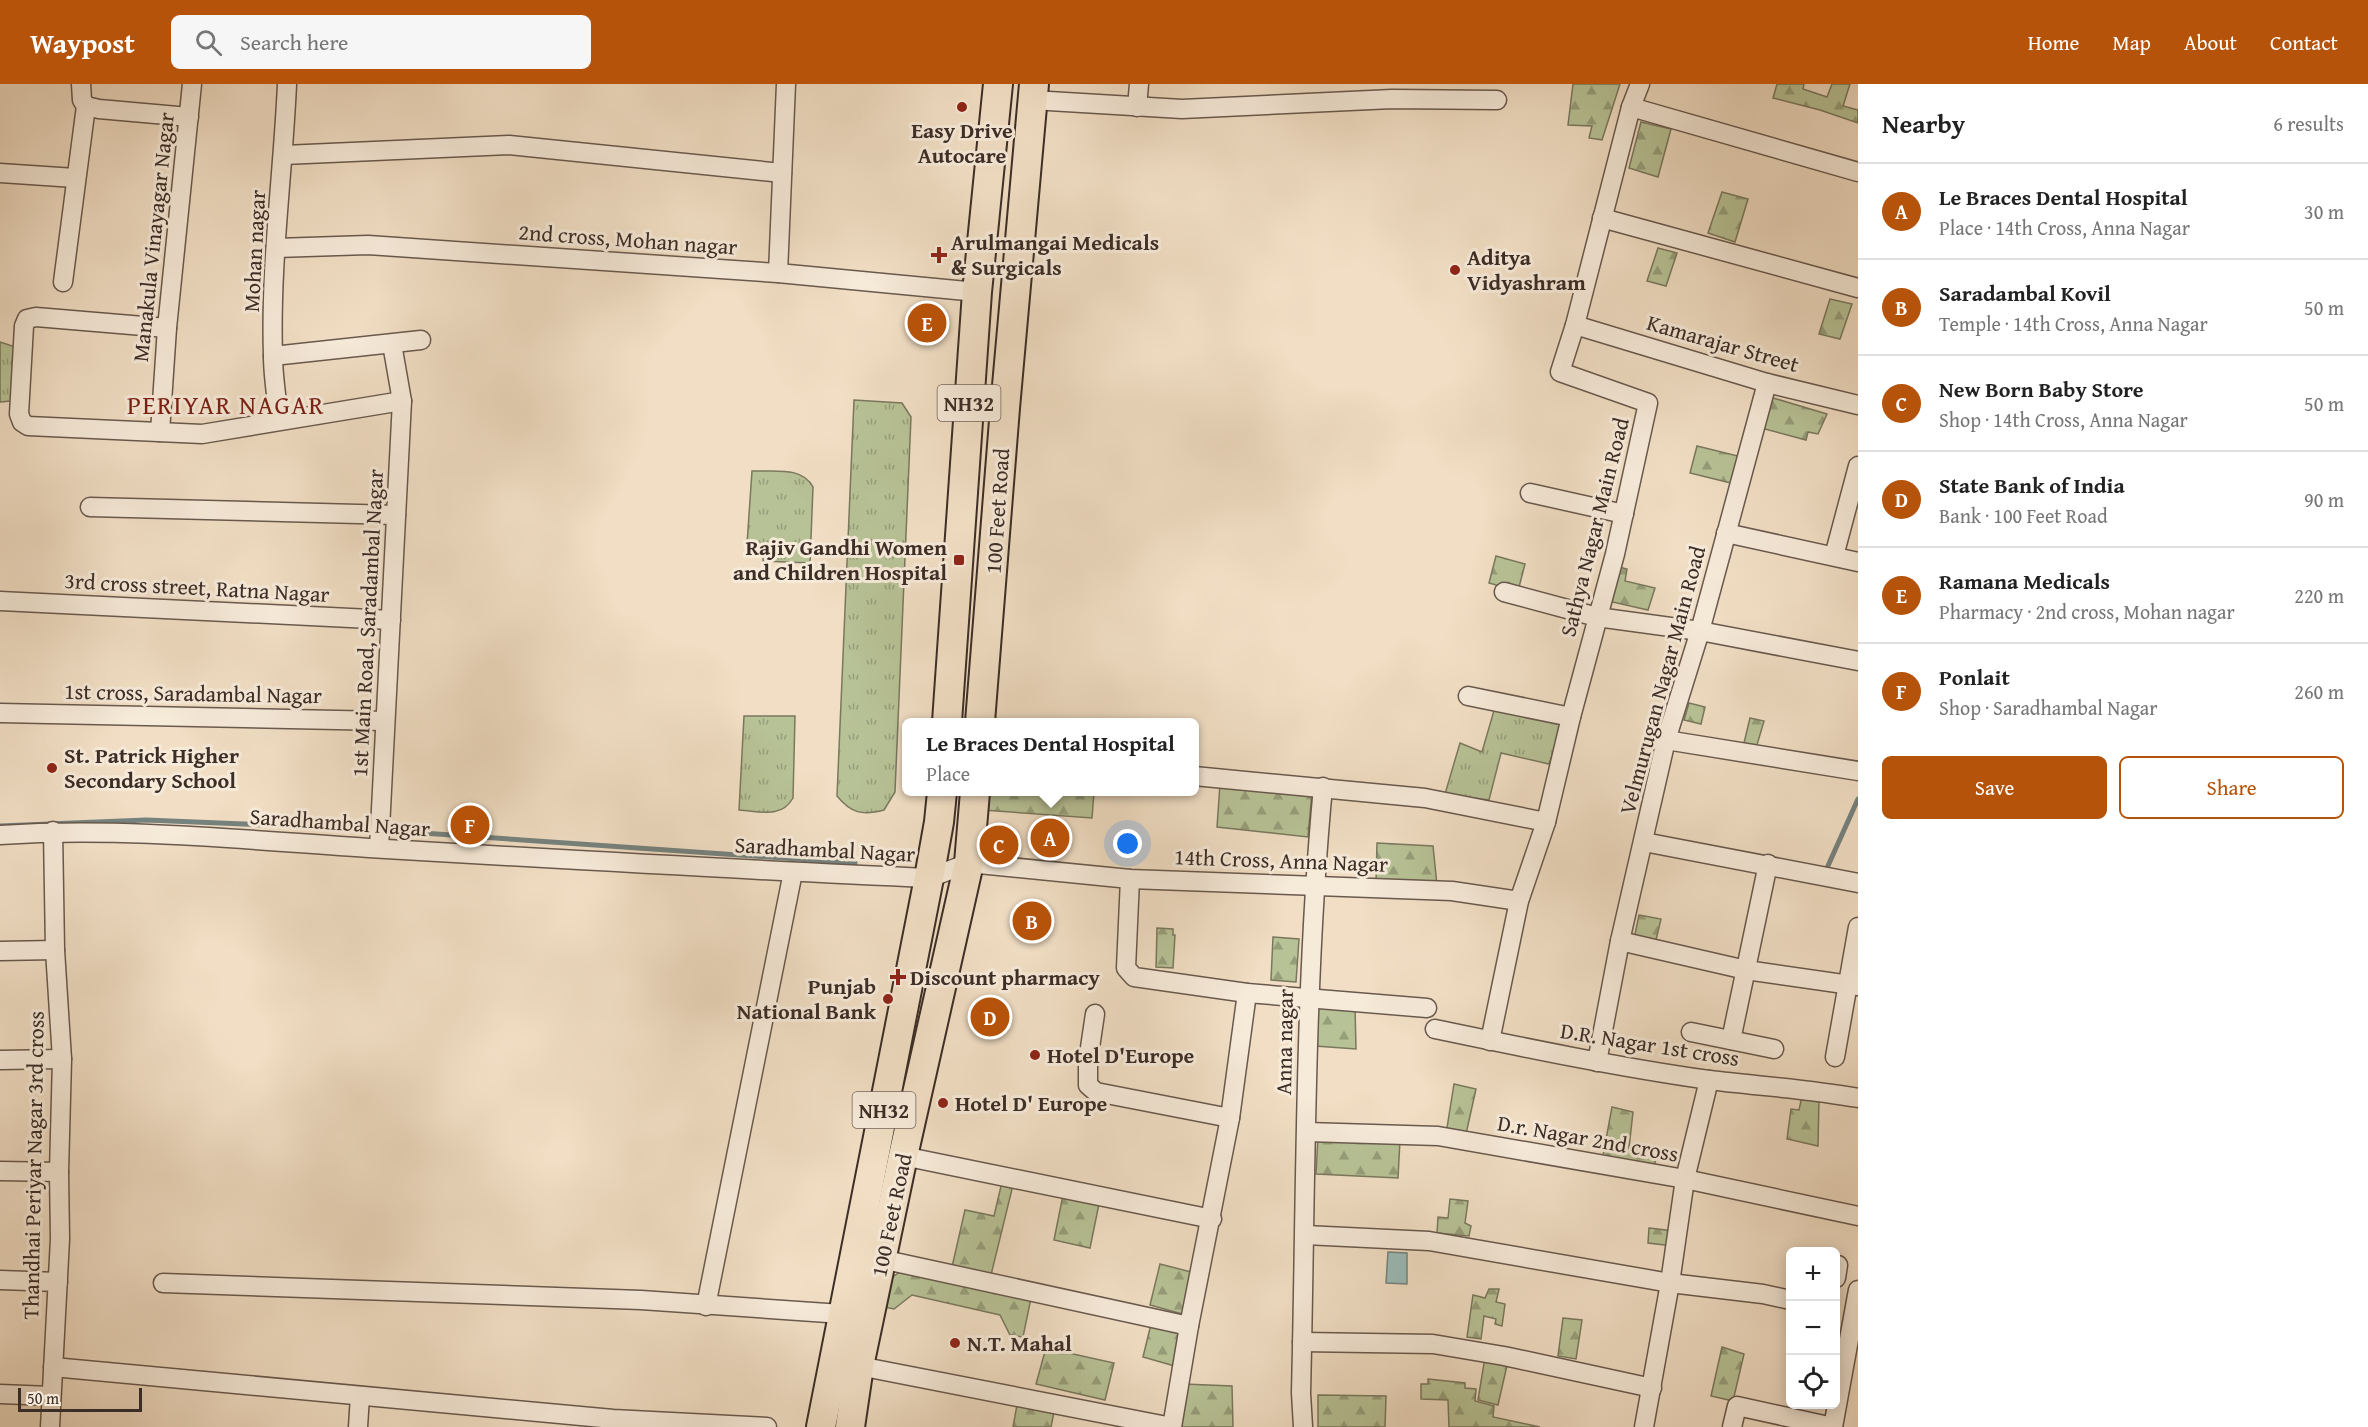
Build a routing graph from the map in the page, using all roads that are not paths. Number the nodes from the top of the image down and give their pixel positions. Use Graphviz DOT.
graph roads {
  1 [pos="81,84"];
  2 [pos="192,84"];
  3 [pos="287,84"];
  4 [pos="786,84"];
  5 [pos="998,84"];
  6 [pos="1138,84"];
  7 [pos="1640,84"];
  8 [pos="1033,92"];
  9 [pos="1392,92"];
  10 [pos="1497,100"];
  11 [pos="86,106"];
  12 [pos="1137,107"];
  13 [pos="1631,107"];
  14 [pos="189,117"];
  15 [pos="284,155"];
  16 [pos="1858,172"];
  17 [pos="0,173"];
  18 [pos="782,173"];
  19 [pos="75,178"];
  20 [pos="1602,218"];
  21 [pos="276,248"];
  22 [pos="778,273"];
  23 [pos="63,282"];
  24 [pos="1858,288"];
  25 [pos="977,292"];
  26 [pos="1575,325"];
  27 [pos="167,328"];
  28 [pos="421,340"];
  29 [pos="392,344"];
  30 [pos="273,356"];
  31 [pos="1767,382"];
  32 [pos="402,401"];
  33 [pos="1858,405"];
  34 [pos="279,420"];
  35 [pos="160,432"];
  36 [pos="1858,466"];
  37 [pos="1530,493"];
  38 [pos="90,507"];
  39 [pos="1624,514"];
  40 [pos="396,515"];
  41 [pos="1726,533"];
  42 [pos="1834,556"];
  43 [pos="1858,562"];
  44 [pos="1504,592"];
  45 [pos="0,601"];
  46 [pos="1597,618"];
  47 [pos="391,620"];
  48 [pos="1700,631"];
  49 [pos="1858,661"];
  50 [pos="1468,696"];
  51 [pos="0,713"];
  52 [pos="1571,717"];
  53 [pos="947,718"];
  54 [pos="980,718"];
  55 [pos="385,721"];
  56 [pos="1666,740"];
  57 [pos="1858,771"];
  58 [pos="1199,776"];
  59 [pos="1323,787"];
  60 [pos="942,796"];
  61 [pos="975,796"];
  62 [pos="1546,822"];
  63 [pos="53,831"];
  64 [pos="0,835"];
  65 [pos="1644,842"];
  66 [pos="379,848"];
  67 [pos="969,863"];
  68 [pos="1768,864"];
  69 [pos="794,872"];
  70 [pos="929,878"];
  71 [pos="1130,879"];
  72 [pos="1858,883"];
  73 [pos="1313,886"];
  74 [pos="1519,901"];
  75 [pos="1858,927"];
  76 [pos="1620,941"];
  77 [pos="55,950"];
  78 [pos="0,951"];
  79 [pos="1746,969"];
  80 [pos="1852,985"];
  81 [pos="1247,993"];
  82 [pos="1309,997"];
  83 [pos="1427,1008"];
  84 [pos="1095,1014"];
  85 [pos="1435,1029"];
  86 [pos="1691,1032"];
  87 [pos="1731,1040"];
  88 [pos="1490,1041"];
  89 [pos="1774,1049"];
  90 [pos="1835,1057"];
  91 [pos="62,1059"];
  92 [pos="0,1060"];
  93 [pos="1598,1062"];
  94 [pos="1709,1080"];
  95 [pos="1858,1098"];
  96 [pos="1230,1118"];
  97 [pos="1306,1132"];
  98 [pos="903,1156"];
  99 [pos="0,1172"];
  100 [pos="59,1172"];
  101 [pos="1684,1179"];
  102 [pos="1858,1216"];
  103 [pos="1212,1219"];
  104 [pos="1305,1235"];
  105 [pos="881,1259"];
  106 [pos="0,1281"];
  107 [pos="58,1282"];
  108 [pos="1670,1282"];
  109 [pos="163,1283"];
  110 [pos="1858,1290"];
  111 [pos="1786,1299"];
  112 [pos="706,1306"];
  113 [pos="842,1314"];
  114 [pos="1189,1326"];
  115 [pos="1302,1342"];
  116 [pos="859,1366"];
  117 [pos="53,1367"];
  118 [pos="1652,1388"];
  119 [pos="0,1394"];
  120 [pos="51,1396"];
  121 [pos="360,1396"];
  122 [pos="50,1427"];
  123 [pos="358,1427"];
  124 [pos="767,1427"];
  125 [pos="821,1427"];
  126 [pos="850,1427"];
  127 [pos="1172,1427"];
  128 [pos="1303,1427"];
  129 [pos="1644,1427"];
  130 [pos="1732,1427"];
  131 [pos="1833,1427"];
  1 -- 11 [label="street"];
  2 -- 14 [label="street, Manakula Vinayagar Nagar"];
  3 -- 15 [label="street, Mohan nagar"];
  4 -- 18 [label="street"];
  5 -- 25 [label="highway, 100 Feet Road / NH32"];
  6 -- 12 [label="street"];
  7 -- 13 [label="street, Sathya Nagar Main Road"];
  8 -- 12 [label="street"];
  8 -- 54 [label="highway, 100 Feet Road / NH32"];
  9 -- 10 [label="street"];
  9 -- 12 [label="street"];
  11 -- 14 [label="street"];
  11 -- 19 [label="street"];
  13 -- 16 [label="street"];
  13 -- 20 [label="street, Sathya Nagar Main Road"];
  14 -- 27 [label="street, Manakula Vinayagar Nagar"];
  15 -- 18 [label="street"];
  15 -- 21 [label="street, Mohan nagar"];
  17 -- 19 [label="street"];
  18 -- 22 [label="street"];
  19 -- 23 [label="street"];
  20 -- 24 [label="street"];
  20 -- 26 [label="street, Sathya Nagar Main Road"];
  21 -- 22 [label="street, 2nd cross, Mohan nagar"];
  21 -- 30 [label="street, Mohan nagar"];
  22 -- 25 [label="street, 2nd cross, Mohan nagar"];
  25 -- 53 [label="highway, 100 Feet Road / NH32"];
  26 -- 31 [label="street, Kamarajar Street"];
  26 -- 39 [label="street, Sathya Nagar Main Road"];
  27 -- 35 [label="street, Manakula Vinayagar Nagar"];
  27 -- 35 [label="street"];
  28 -- 29 [label="street"];
  29 -- 30 [label="street"];
  29 -- 32 [label="street, 1st Main Road, Saradambal Nagar"];
  30 -- 34 [label="street, Mohan nagar"];
  31 -- 33 [label="street, Kamarajar Street"];
  31 -- 41 [label="street, Velmurugan Nagar Main Road"];
  32 -- 34 [label="street"];
  32 -- 40 [label="street, 1st Main Road, Saradambal Nagar"];
  34 -- 35 [label="street"];
  36 -- 42 [label="street"];
  37 -- 39 [label="street"];
  38 -- 40 [label="street"];
  39 -- 46 [label="street, Sathya Nagar Main Road"];
  40 -- 47 [label="street, 1st Main Road, Saradambal Nagar"];
  41 -- 42 [label="street"];
  41 -- 48 [label="street, Velmurugan Nagar Main Road"];
  42 -- 43 [label="street"];
  44 -- 46 [label="street"];
  45 -- 47 [label="street, 3rd cross street, Ratna Nagar"];
  46 -- 48 [label="street"];
  46 -- 52 [label="street, Sathya Nagar Main Road"];
  47 -- 55 [label="street, 1st Main Road, Saradambal Nagar"];
  48 -- 49 [label="street"];
  48 -- 56 [label="street, Velmurugan Nagar Main Road"];
  50 -- 52 [label="street"];
  51 -- 55 [label="street, 1st cross, Saradambal Nagar"];
  52 -- 62 [label="street, Sathya Nagar Main Road"];
  55 -- 66 [label="street, 1st Main Road, Saradambal Nagar"];
  56 -- 57 [label="street"];
  56 -- 65 [label="street, Velmurugan Nagar Main Road"];
  58 -- 59 [label="street"];
  59 -- 62 [label="street"];
  59 -- 73 [label="street, Anna nagar"];
  60 -- 70 [label="highway, 100 Feet Road / NH32"];
  61 -- 67 [label="highway, 100 Feet Road / NH32"];
  62 -- 74 [label="street, Sathya Nagar Main Road"];
  63 -- 64 [label="street, Saradhambal Nagar"];
  63 -- 66 [label="street, Saradhambal Nagar"];
  63 -- 77 [label="street, Thandhai Periyar Nagar 3rd cross"];
  65 -- 68 [label="street"];
  65 -- 76 [label="street, Velmurugan Nagar Main Road"];
  66 -- 69 [label="street, Saradhambal Nagar"];
  67 -- 70 [label="street"];
  67 -- 71 [label="street, 14th Cross, Anna Nagar"];
  67 -- 98 [label="highway, 100 Feet Road / NH32"];
  68 -- 72 [label="street"];
  68 -- 79 [label="street"];
  69 -- 70 [label="street, Saradhambal Nagar"];
  69 -- 112 [label="street"];
  70 -- 113 [label="highway, 100 Feet Road / NH32"];
  71 -- 73 [label="street, 14th Cross, Anna Nagar"];
  71 -- 81 [label="street"];
  73 -- 74 [label="street, 14th Cross, Anna Nagar"];
  73 -- 82 [label="street, Anna nagar"];
  74 -- 88 [label="street, Sathya Nagar Main Road"];
  75 -- 80 [label="street"];
  76 -- 79 [label="street"];
  76 -- 93 [label="street, Velmurugan Nagar Main Road"];
  77 -- 78 [label="street"];
  77 -- 91 [label="street, Thandhai Periyar Nagar 3rd cross"];
  79 -- 80 [label="street"];
  79 -- 87 [label="street"];
  80 -- 90 [label="street"];
  81 -- 82 [label="street"];
  81 -- 96 [label="street"];
  82 -- 83 [label="street"];
  82 -- 97 [label="street, Anna nagar"];
  84 -- 96 [label="street"];
  85 -- 88 [label="street, D.R. Nagar 1st cross"];
  86 -- 87 [label="street"];
  87 -- 89 [label="street"];
  88 -- 93 [label="street, D.R. Nagar 1st cross"];
  91 -- 92 [label="street"];
  91 -- 100 [label="street, Thandhai Periyar Nagar 3rd cross"];
  93 -- 94 [label="street, D.R. Nagar 1st cross"];
  94 -- 95 [label="street, D.R. Nagar 1st cross"];
  94 -- 101 [label="street"];
  96 -- 103 [label="street"];
  97 -- 101 [label="street, D.r. Nagar 2nd cross"];
  97 -- 104 [label="street, Anna nagar"];
  98 -- 103 [label="street"];
  98 -- 105 [label="highway, 100 Feet Road / NH32"];
  99 -- 100 [label="street"];
  100 -- 107 [label="street, Thandhai Periyar Nagar 3rd cross"];
  101 -- 102 [label="street, D.r. Nagar 2nd cross"];
  101 -- 108 [label="street"];
  103 -- 114 [label="street"];
  104 -- 108 [label="street"];
  104 -- 115 [label="street, Anna nagar"];
  105 -- 114 [label="street"];
  105 -- 116 [label="highway, 100 Feet Road / NH32"];
  106 -- 107 [label="street"];
  107 -- 117 [label="street, Thandhai Periyar Nagar 3rd cross"];
  108 -- 111 [label="street"];
  108 -- 118 [label="street"];
  109 -- 112 [label="street"];
  110 -- 131 [label="street"];
  112 -- 113 [label="street"];
  113 -- 125 [label="highway, 100 Feet Road / NH32"];
  114 -- 127 [label="street"];
  115 -- 118 [label="street"];
  115 -- 128 [label="street, Anna nagar"];
  116 -- 126 [label="highway, 100 Feet Road / NH32"];
  116 -- 127 [label="street"];
  117 -- 120 [label="street, Thandhai Periyar Nagar 3rd cross"];
  117 -- 121 [label="street"];
  118 -- 129 [label="street"];
  119 -- 120 [label="street"];
  120 -- 122 [label="street, Thandhai Periyar Nagar 3rd cross"];
  121 -- 123 [label="street"];
  121 -- 124 [label="street"];
  130 -- 131 [label="street"];
}
